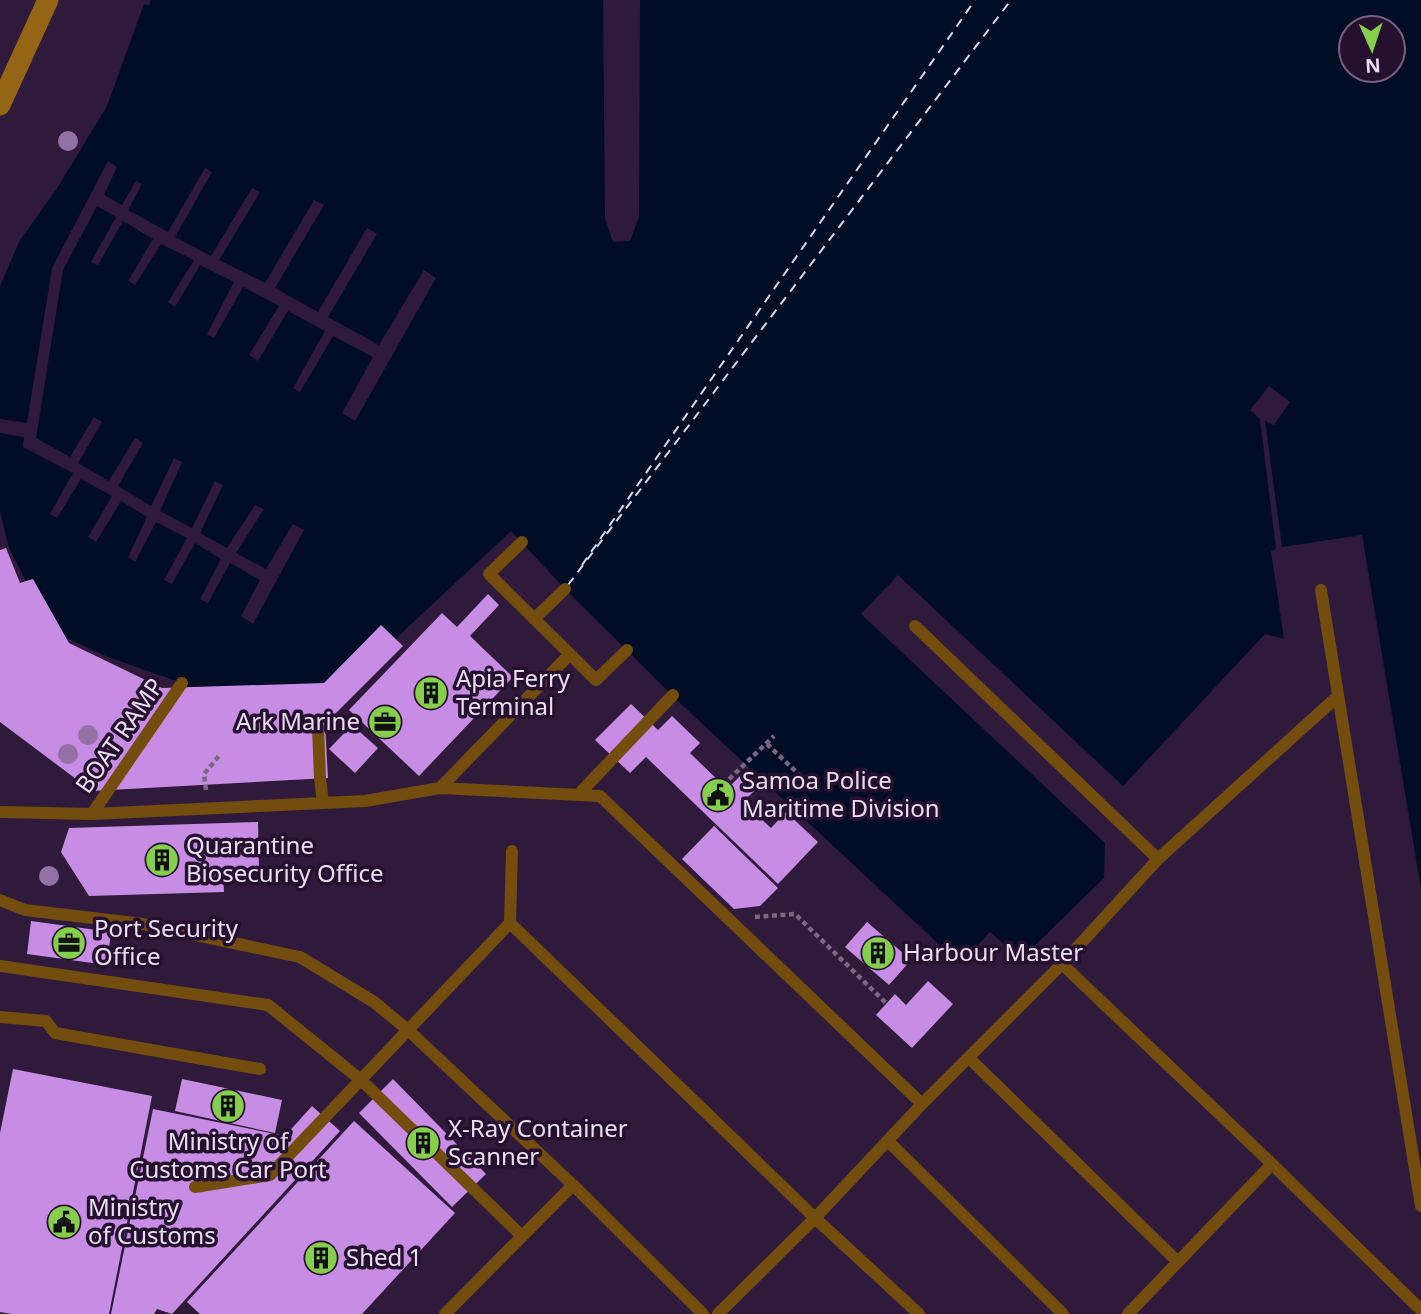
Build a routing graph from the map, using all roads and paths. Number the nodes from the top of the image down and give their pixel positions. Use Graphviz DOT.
graph roads {
  1 [pos="48,0"];
  2 [pos="0,105"];
  3 [pos="522,542"];
  4 [pos="565,589"];
  5 [pos="1321,590"];
  6 [pos="534,619"];
  7 [pos="915,626"];
  8 [pos="627,650"];
  9 [pos="570,654"];
  10 [pos="183,683"];
  11 [pos="673,695"];
  12 [pos="1338,696"];
  13 [pos="318,727"];
  14 [pos="774,736"];
  15 [pos="767,744"];
  16 [pos="219,756"];
  17 [pos="817,777"];
  18 [pos="723,785"];
  19 [pos="440,788"];
  20 [pos="578,795"];
  21 [pos="323,803"];
  22 [pos="207,808"];
  23 [pos="0,812"];
  24 [pos="92,814"];
  25 [pos="512,851"];
  26 [pos="1158,859"];
  27 [pos="0,900"];
  28 [pos="749,918"];
  29 [pos="510,923"];
  30 [pos="1062,964"];
  31 [pos="0,966"];
  32 [pos="886,1003"];
  33 [pos="0,1017"];
  34 [pos="408,1030"];
  35 [pos="969,1058"];
  36 [pos="260,1069"];
  37 [pos="360,1080"];
  38 [pos="922,1104"];
  39 [pos="888,1141"];
  40 [pos="1272,1164"];
  41 [pos="573,1185"];
  42 [pos="195,1187"];
  43 [pos="1421,1206"];
  44 [pos="815,1218"];
  45 [pos="522,1236"];
  46 [pos="1178,1262"];
  47 [pos="1421,1310"];
  48 [pos="445,1314"];
  49 [pos="703,1314"];
  50 [pos="718,1314"];
  51 [pos="919,1314"];
  52 [pos="1063,1314"];
  53 [pos="1128,1314"];
  1 -- 2 [label="main road"];
  3 -- 6 [label="lane"];
  4 -- 6 [label="lane"];
  5 -- 12 [label="lane"];
  6 -- 9 [label="lane"];
  7 -- 26 [label="lane"];
  8 -- 9 [label="lane"];
  9 -- 19 [label="lane"];
  10 -- 24 [label="lane, BOAT RAMP"];
  11 -- 20 [label="lane"];
  12 -- 26 [label="lane"];
  12 -- 43 [label="lane"];
  13 -- 21 [label="lane"];
  14 -- 15 [label="path"];
  15 -- 17 [label="path"];
  15 -- 18 [label="path"];
  16 -- 22 [label="path"];
  19 -- 20 [label="lane"];
  19 -- 21 [label="lane"];
  20 -- 38 [label="lane"];
  21 -- 22 [label="lane"];
  22 -- 24 [label="lane"];
  23 -- 24 [label="lane"];
  25 -- 29 [label="lane"];
  26 -- 30 [label="lane"];
  27 -- 34 [label="lane"];
  28 -- 32 [label="path"];
  29 -- 34 [label="lane"];
  29 -- 44 [label="lane"];
  30 -- 35 [label="lane"];
  30 -- 40 [label="lane"];
  31 -- 37 [label="lane"];
  33 -- 36 [label="lane"];
  34 -- 37 [label="lane"];
  34 -- 41 [label="lane"];
  35 -- 38 [label="lane"];
  35 -- 46 [label="lane"];
  37 -- 42 [label="lane"];
  37 -- 45 [label="lane"];
  38 -- 39 [label="lane"];
  39 -- 44 [label="lane"];
  39 -- 52 [label="lane"];
  40 -- 46 [label="lane"];
  40 -- 47 [label="lane"];
  41 -- 45 [label="lane"];
  41 -- 49 [label="lane"];
  44 -- 50 [label="lane"];
  44 -- 51 [label="lane"];
  45 -- 48 [label="lane"];
  46 -- 53 [label="lane"];
}
